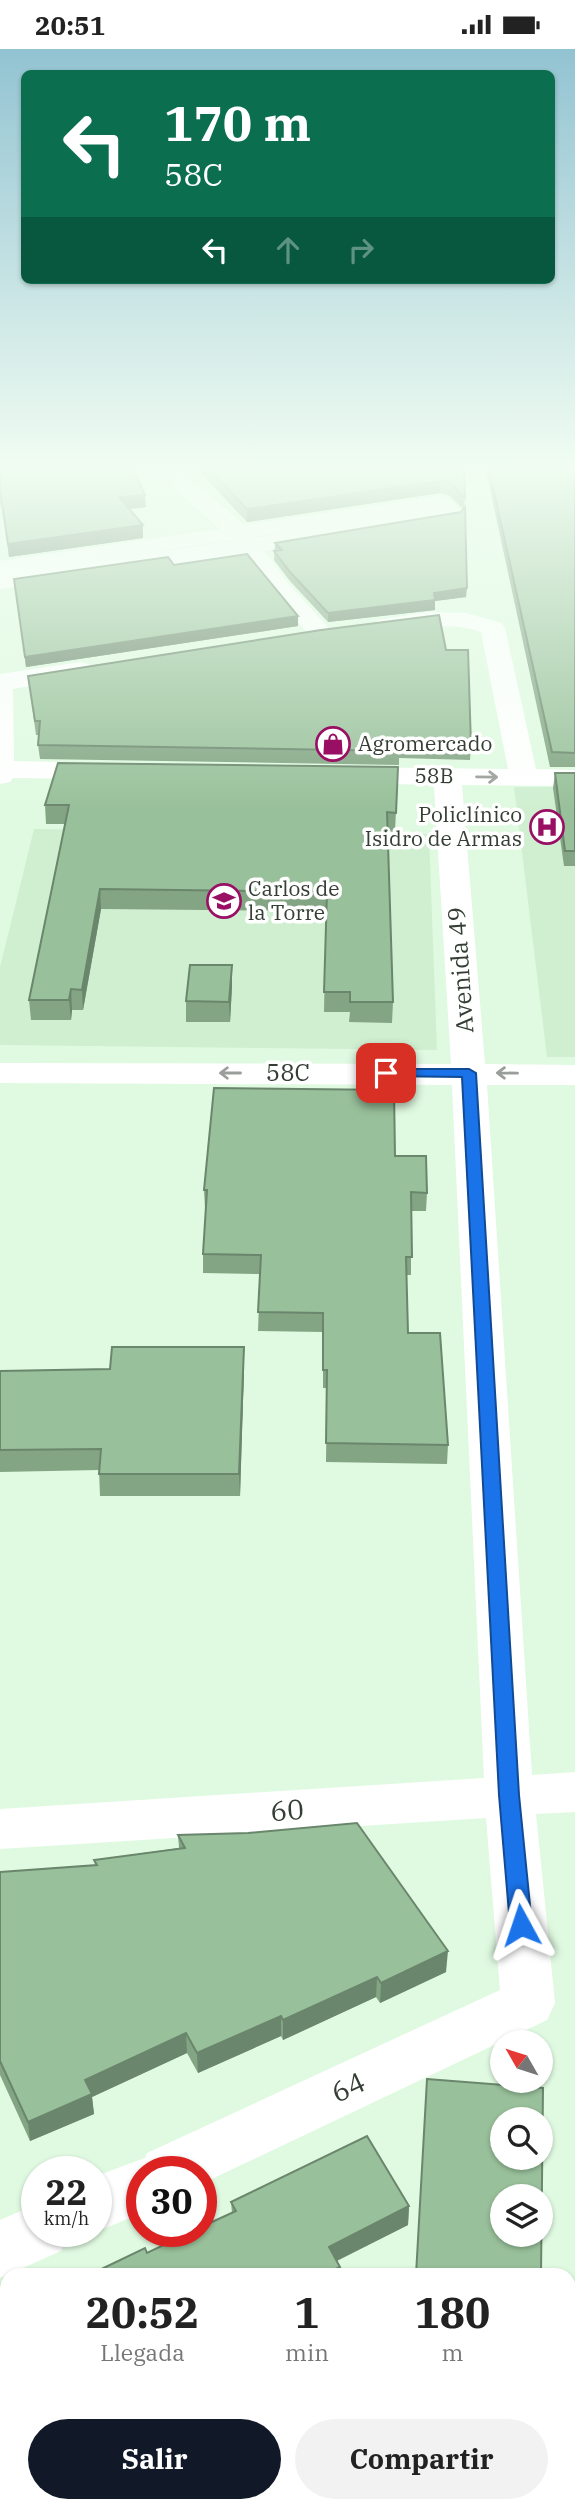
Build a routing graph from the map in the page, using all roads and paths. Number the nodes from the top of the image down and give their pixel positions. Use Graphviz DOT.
graph roads {
  1 [pos="273,580"];
  2 [pos="321,633"];
  3 [pos="294,638"];
  4 [pos="107,666"];
  5 [pos="0,683"];
  6 [pos="1,771"];
  7 [pos="127,771"];
  8 [pos="322,774"];
  9 [pos="447,776"];
  10 [pos="524,778"];
  11 [pos="575,778"];
  12 [pos="0,1073"];
  13 [pos="469,1073"];
  14 [pos="575,1075"];
  15 [pos="575,1792"];
  16 [pos="509,1795"];
  17 [pos="0,1829"];
  18 [pos="528,2003"];
  19 [pos="201,2156"];
  20 [pos="21,2240"];
  21 [pos="0,2250"];
  1 -- 2 [label="street"];
  2 -- 3 [label="street"];
  2 -- 10 [label="street"];
  4 -- 5 [label="street"];
  5 -- 6 [label="street"];
  6 -- 7 [label="street"];
  8 -- 9 [label="street, 58B"];
  9 -- 10 [label="street, 58B, one-way"];
  9 -- 13 [label="street, Avenida 49"];
  10 -- 11 [label="street, 58B"];
  13 -- 12 [label="street, 58C, one-way"];
  14 -- 13 [label="street, 58C, one-way"];
  13 -- 16 [label="street, Avenida 49"];
  15 -- 16 [label="street, 60"];
  16 -- 17 [label="street, 60"];
  16 -- 18 [label="street, Avenida 49"];
  18 -- 19 [label="street, 64"];
  20 -- 21 [label="street"];
}
